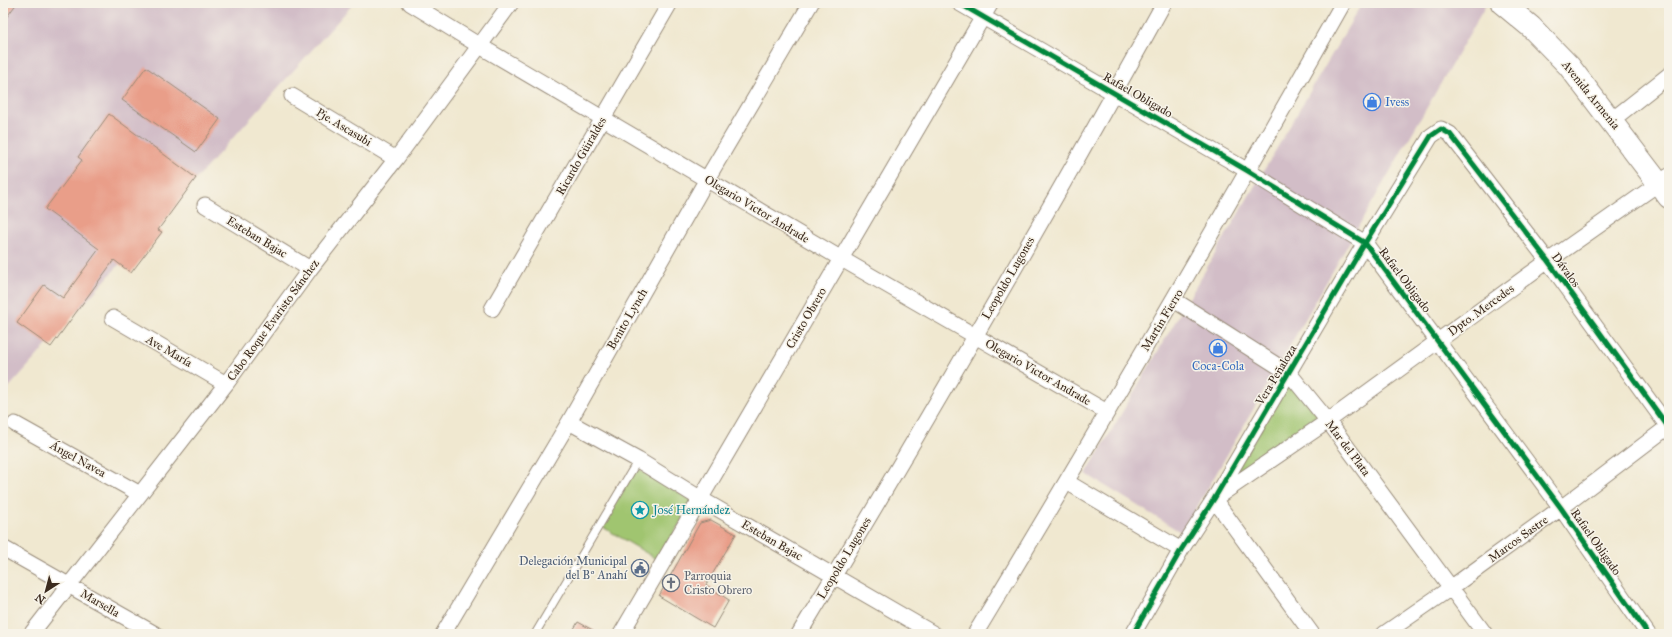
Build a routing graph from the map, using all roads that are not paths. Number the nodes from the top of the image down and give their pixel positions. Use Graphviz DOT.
graph roads {
  1 [pos="410,3"];
  2 [pos="511,3"];
  3 [pos="670,3"];
  4 [pos="811,3"];
  5 [pos="959,3"];
  6 [pos="991,3"];
  7 [pos="1164,3"];
  8 [pos="1343,3"];
  9 [pos="1502,3"];
  10 [pos="1525,3"];
  11 [pos="983,18"];
  12 [pos="480,46"];
  13 [pos="1669,76"];
  14 [pos="1115,93"];
  15 [pos="292,96"];
  16 [pos="1617,116"];
  17 [pos="603,118"];
  18 [pos="1441,129"];
  19 [pos="396,159"];
  20 [pos="1248,171"];
  21 [pos="707,179"];
  22 [pos="1667,182"];
  23 [pos="205,205"];
  24 [pos="1365,243"];
  25 [pos="840,258"];
  26 [pos="1548,261"];
  27 [pos="310,269"];
  28 [pos="1174,300"];
  29 [pos="492,309"];
  30 [pos="113,318"];
  31 [pos="975,335"];
  32 [pos="1438,341"];
  33 [pos="1289,373"];
  34 [pos="226,384"];
  35 [pos="1107,412"];
  36 [pos="1328,421"];
  37 [pos="569,422"];
  38 [pos="15,424"];
  39 [pos="1669,427"];
  40 [pos="638,460"];
  41 [pos="1067,482"];
  42 [pos="140,494"];
  43 [pos="701,499"];
  44 [pos="1214,499"];
  45 [pos="1561,508"];
  46 [pos="3,548"];
  47 [pos="1181,550"];
  48 [pos="834,576"];
  49 [pos="69,586"];
  50 [pos="1452,587"];
  51 [pos="31,634"];
  52 [pos="155,634"];
  53 [pos="443,634"];
  54 [pos="535,634"];
  55 [pos="621,634"];
  56 [pos="799,634"];
  57 [pos="934,634"];
  58 [pos="975,634"];
  59 [pos="1133,634"];
  60 [pos="1311,634"];
  61 [pos="1384,634"];
  62 [pos="1485,634"];
  63 [pos="1648,634"];
  1 -- 12 [label="street, Olegario Victor Andrade"];
  2 -- 12 [label="street, Cabo Roque Evaristo Sánchez"];
  3 -- 17 [label="street, Ricardo Güiraldes"];
  4 -- 21 [label="street, Benito Lynch"];
  5 -- 11 [label="street, Rafael Obligado"];
  6 -- 11 [label="street, Cristo Obrero"];
  7 -- 14 [label="street, Leopoldo Lugones"];
  8 -- 20 [label="street, Martin Fierro"];
  9 -- 16 [label="main road, Avenida Armenia"];
  10 -- 16 [label="main road, Avenida Armenia"];
  11 -- 14 [label="street, Rafael Obligado"];
  11 -- 25 [label="street, Cristo Obrero"];
  12 -- 17 [label="street, Olegario Victor Andrade"];
  12 -- 19 [label="street, Cabo Roque Evaristo Sánchez"];
  13 -- 16 [label="street"];
  14 -- 20 [label="street, Rafael Obligado"];
  14 -- 31 [label="street, Leopoldo Lugones"];
  15 -- 19 [label="street, Pje. Ascasubi"];
  16 -- 22 [label="main road, Avenida Armenia"];
  17 -- 21 [label="street, Olegario Victor Andrade"];
  17 -- 29 [label="street, Ricardo Güiraldes"];
  18 -- 24 [label="street, Vera Peñaloza"];
  18 -- 26 [label="street, Dávalos"];
  19 -- 27 [label="street, Cabo Roque Evaristo Sánchez"];
  20 -- 24 [label="street, Rafael Obligado"];
  20 -- 28 [label="street, Martin Fierro"];
  21 -- 25 [label="street, Olegario Victor Andrade"];
  21 -- 37 [label="street, Benito Lynch"];
  22 -- 26 [label="street, Dpto. Mercedes"];
  23 -- 27 [label="street, Esteban Bajac"];
  24 -- 32 [label="street, Rafael Obligado"];
  24 -- 33 [label="street, Vera Peñaloza"];
  25 -- 31 [label="street, Olegario Victor Andrade"];
  25 -- 43 [label="street, Cristo Obrero"];
  26 -- 32 [label="street, Dpto. Mercedes"];
  26 -- 39 [label="street, Dávalos"];
  27 -- 34 [label="street, Cabo Roque Evaristo Sánchez"];
  28 -- 33 [label="street, Mar del Plata"];
  28 -- 35 [label="street, Martin Fierro"];
  30 -- 34 [label="street, Ave María"];
  31 -- 35 [label="street, Olegario Victor Andrade"];
  31 -- 48 [label="street, Leopoldo Lugones"];
  32 -- 36 [label="street, Dpto. Mercedes"];
  32 -- 45 [label="street, Rafael Obligado"];
  33 -- 36 [label="street, Mar del Plata"];
  33 -- 44 [label="street, Vera Peñaloza"];
  34 -- 42 [label="street, Cabo Roque Evaristo Sánchez"];
  35 -- 41 [label="street, Martin Fierro"];
  36 -- 44 [label="street, Dpto. Mercedes"];
  36 -- 50 [label="street, Mar del Plata"];
  37 -- 40 [label="street, Esteban Bajac"];
  37 -- 53 [label="street, Benito Lynch"];
  38 -- 42 [label="street, Ángel Navea"];
  39 -- 45 [label="street, Marcos Sastre"];
  40 -- 43 [label="street, Esteban Bajac"];
  40 -- 54 [label="lane"];
  41 -- 47 [label="street"];
  41 -- 58 [label="street, Martin Fierro"];
  42 -- 49 [label="street, Cabo Roque Evaristo Sánchez"];
  43 -- 48 [label="street, Esteban Bajac"];
  43 -- 55 [label="street, Cristo Obrero"];
  44 -- 47 [label="street, Vera Peñaloza"];
  44 -- 60 [label="street"];
  45 -- 50 [label="street, Marcos Sastre"];
  45 -- 63 [label="street, Rafael Obligado"];
  46 -- 49 [label="street, Marsella"];
  47 -- 59 [label="street, Vera Peñaloza"];
  48 -- 56 [label="street, Leopoldo Lugones"];
  48 -- 57 [label="street, Esteban Bajac"];
  49 -- 51 [label="street, Cabo Roque Evaristo Sánchez"];
  49 -- 52 [label="street, Marsella"];
  50 -- 61 [label="street, Marcos Sastre"];
  50 -- 62 [label="street, Mar del Plata"];
}
